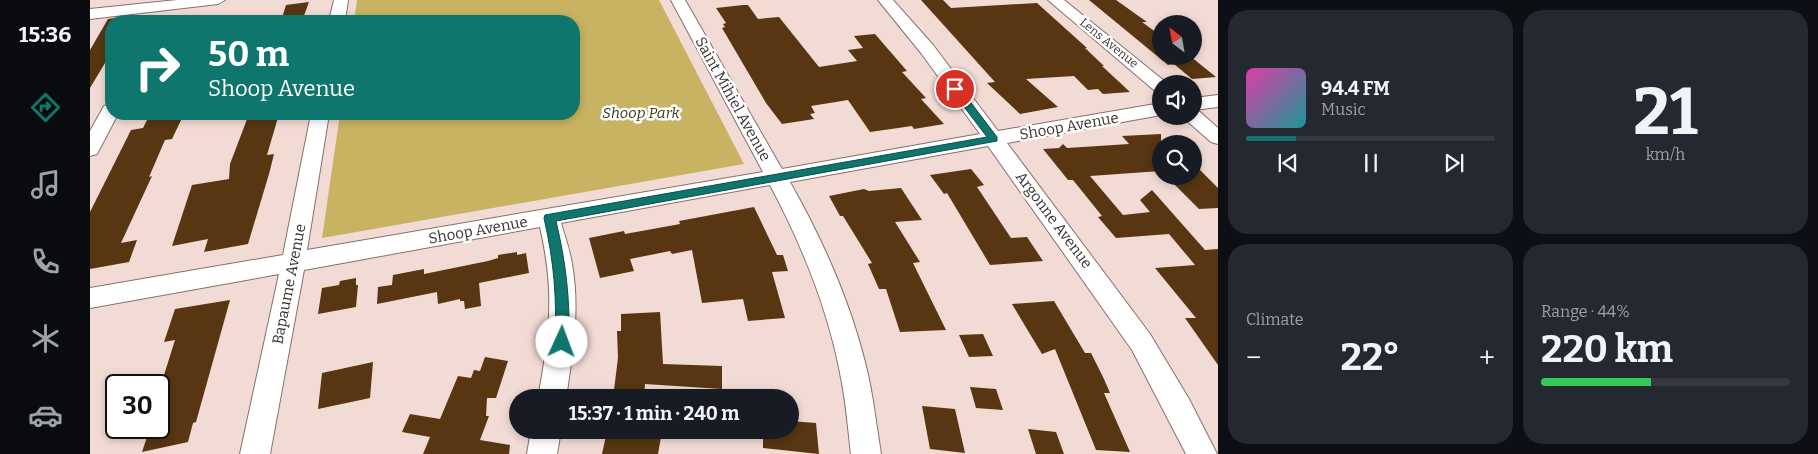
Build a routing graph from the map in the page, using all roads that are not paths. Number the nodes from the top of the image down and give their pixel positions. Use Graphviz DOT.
graph roads {
  1 [pos="218,0"];
  2 [pos="341,0"];
  3 [pos="678,0"];
  4 [pos="885,0"];
  5 [pos="1056,0"];
  6 [pos="174,2"];
  7 [pos="90,14"];
  8 [pos="166,15"];
  9 [pos="339,15"];
  10 [pos="1152,80"];
  11 [pos="1218,101"];
  12 [pos="1202,103"];
  13 [pos="1152,111"];
  14 [pos="106,120"];
  15 [pos="319,120"];
  16 [pos="1202,124"];
  17 [pos="1218,138"];
  18 [pos="994,139"];
  19 [pos="90,149"];
  20 [pos="776,178"];
  21 [pos="549,218"];
  22 [pos="293,262"];
  23 [pos="90,298"];
  24 [pos="554,389"];
  25 [pos="544,439"];
  26 [pos="255,454"];
  27 [pos="542,454"];
  28 [pos="866,454"];
  29 [pos="1202,454"];
  1 -- 6 [label="street"];
  2 -- 9 [label="street"];
  3 -- 20 [label="street, Saint Mihiel Avenue"];
  4 -- 18 [label="street, Argonne Avenue"];
  5 -- 10 [label="street, Lens Avenue"];
  6 -- 7 [label="street"];
  6 -- 8 [label="street"];
  11 -- 12 [label="street"];
  13 -- 18 [label="street, Shoop Avenue"];
  14 -- 19 [label="street"];
  15 -- 22 [label="street, Bapaume Avenue"];
  16 -- 17 [label="street"];
  18 -- 20 [label="street, Shoop Avenue"];
  18 -- 29 [label="street, Argonne Avenue"];
  20 -- 21 [label="street, Shoop Avenue"];
  20 -- 28 [label="street, Saint Mihiel Avenue"];
  21 -- 22 [label="street, Shoop Avenue"];
  21 -- 24 [label="street"];
  22 -- 23 [label="street, Shoop Avenue"];
  22 -- 26 [label="street, Bapaume Avenue"];
  25 -- 27 [label="street"];
}
